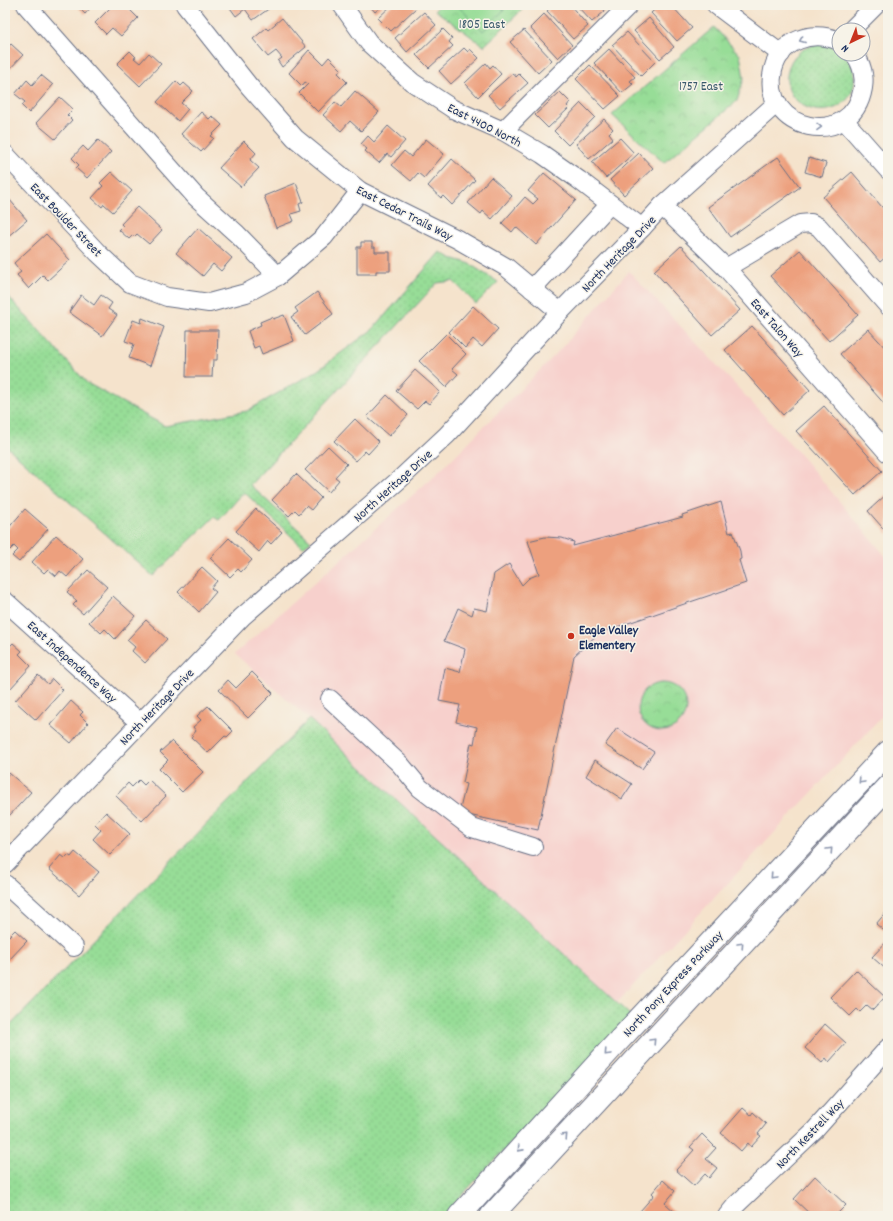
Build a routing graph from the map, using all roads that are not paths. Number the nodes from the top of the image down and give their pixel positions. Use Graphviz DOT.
graph roads {
  1 [pos="26,5"];
  2 [pos="185,5"];
  3 [pos="342,5"];
  4 [pos="629,5"];
  5 [pos="716,5"];
  6 [pos="876,5"];
  7 [pos="859,22"];
  8 [pos="831,38"];
  9 [pos="781,54"];
  10 [pos="858,62"];
  11 [pos="777,103"];
  12 [pos="844,120"];
  13 [pos="503,131"];
  14 [pos="5,154"];
  15 [pos="888,170"];
  16 [pos="360,191"];
  17 [pos="610,204"];
  18 [pos="662,206"];
  19 [pos="642,228"];
  20 [pos="726,268"];
  21 [pos="278,276"];
  22 [pos="532,289"];
  23 [pos="888,306"];
  24 [pos="560,312"];
  25 [pos="888,453"];
  26 [pos="5,600"];
  27 [pos="330,699"];
  28 [pos="140,723"];
  29 [pos="888,752"];
  30 [pos="888,787"];
  31 [pos="533,847"];
  32 [pos="5,864"];
  33 [pos="5,884"];
  34 [pos="74,947"];
  35 [pos="888,1048"];
  36 [pos="737,1212"];
  37 [pos="459,1216"];
  38 [pos="491,1216"];
  1 -- 21 [label="street"];
  2 -- 16 [label="street, East Cedar Trails Way"];
  3 -- 13 [label="street, East 4400 North"];
  4 -- 13 [label="street"];
  5 -- 9 [label="street"];
  6 -- 7 [label="street"];
  8 -- 9 [label="street, one-way"];
  9 -- 11 [label="street"];
  10 -- 12 [label="street"];
  11 -- 12 [label="street, one-way"];
  11 -- 18 [label="street, North Heritage Drive"];
  12 -- 15 [label="street"];
  13 -- 17 [label="street, East 4400 North"];
  14 -- 21 [label="street, East Boulder Street"];
  16 -- 21 [label="street"];
  16 -- 22 [label="street, East Cedar Trails Way"];
  17 -- 19 [label="street, East 4400 North"];
  17 -- 22 [label="street"];
  18 -- 19 [label="street, North Heritage Drive"];
  18 -- 20 [label="street, East Talon Way"];
  19 -- 24 [label="street, North Heritage Drive"];
  20 -- 23 [label="street"];
  20 -- 25 [label="street, East Talon Way"];
  22 -- 24 [label="street, East Cedar Trails Way"];
  24 -- 28 [label="street, North Heritage Drive"];
  26 -- 28 [label="street, East Independence Way"];
  27 -- 31 [label="street"];
  28 -- 32 [label="street, North Heritage Drive"];
  29 -- 37 [label="main road, North Pony Express Parkway, one-way"];
  38 -- 30 [label="main road, North Pony Express Parkway, one-way"];
  33 -- 34 [label="street"];
  35 -- 36 [label="street, North Kestrell Way"];
}
